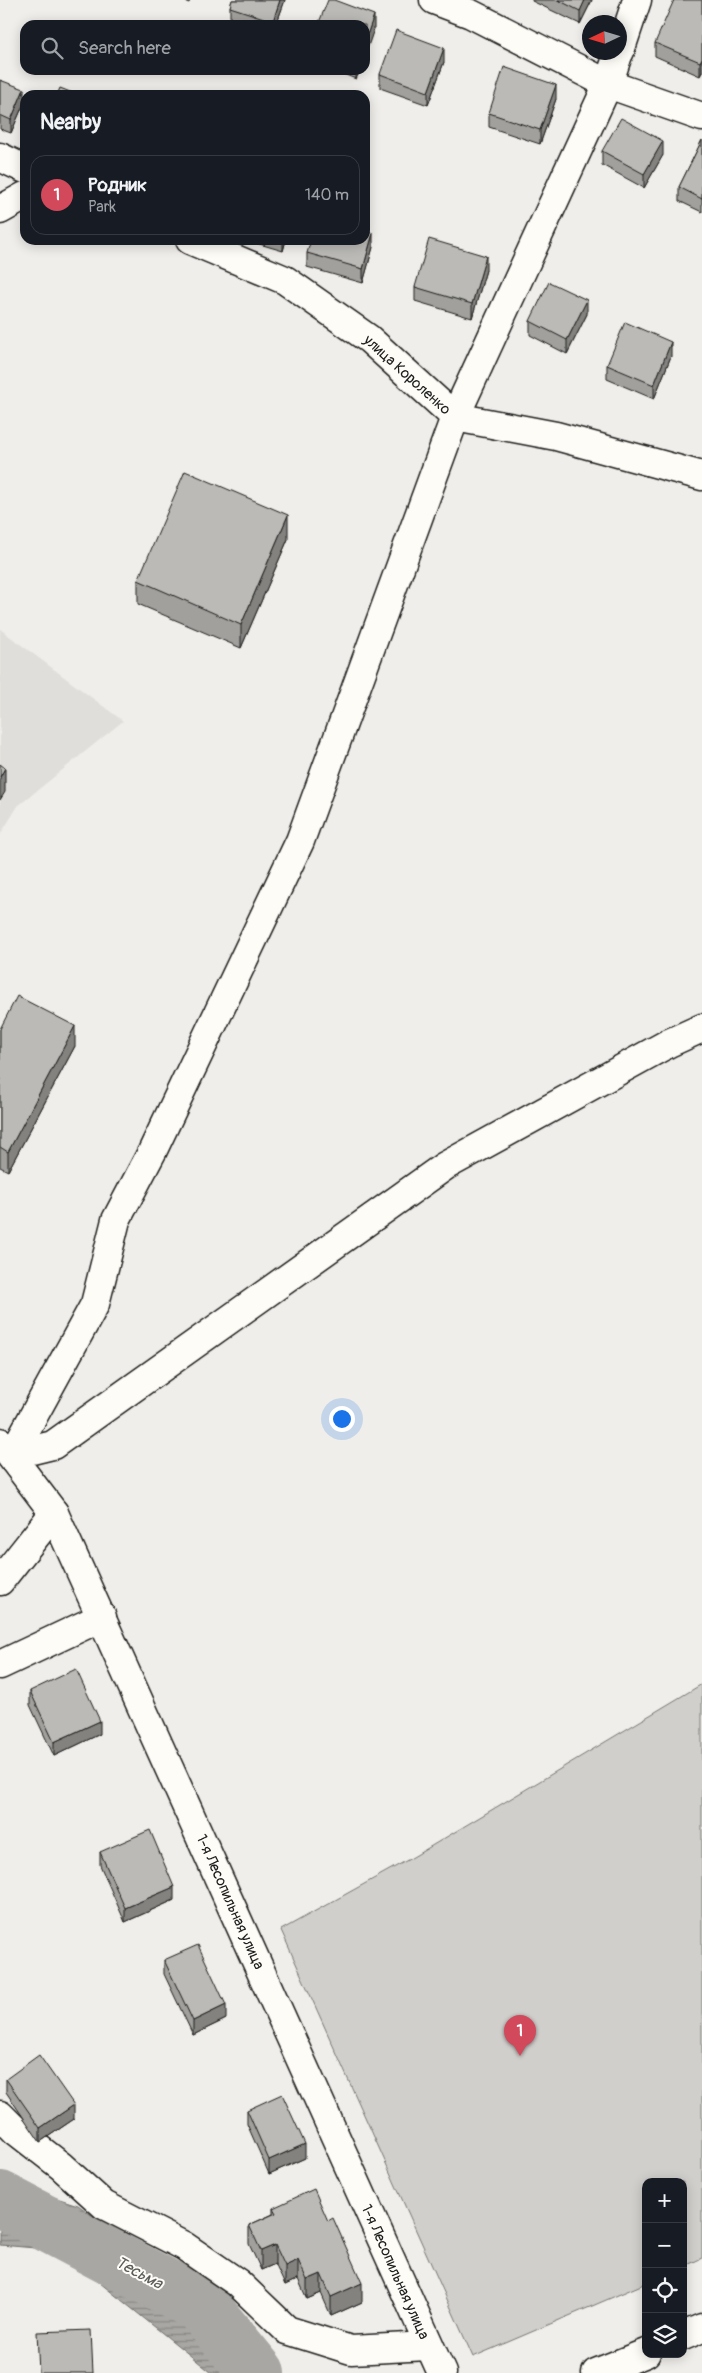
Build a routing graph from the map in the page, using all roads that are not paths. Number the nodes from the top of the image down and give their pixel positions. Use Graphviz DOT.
graph roads {
  1 [pos="434,0"];
  2 [pos="638,0"];
  3 [pos="627,30"];
  4 [pos="616,60"];
  5 [pos="608,84"];
  6 [pos="702,117"];
  7 [pos="0,157"];
  8 [pos="20,167"];
  9 [pos="20,199"];
  10 [pos="0,210"];
  11 [pos="202,245"];
  12 [pos="455,417"];
  13 [pos="702,476"];
  14 [pos="702,1028"];
  15 [pos="6,1449"];
  16 [pos="54,1513"];
  17 [pos="0,1581"];
  18 [pos="102,1617"];
  19 [pos="0,1665"];
  20 [pos="0,2115"];
  21 [pos="702,2328"];
  22 [pos="687,2334"];
  23 [pos="428,2346"];
  24 [pos="642,2355"];
  25 [pos="614,2370"];
  26 [pos="442,2373"];
  1 -- 5 [label="street"];
  2 -- 3 [label="street"];
  4 -- 5 [label="street"];
  5 -- 6 [label="street"];
  5 -- 12 [label="street"];
  7 -- 8 [label="street"];
  9 -- 10 [label="street"];
  11 -- 12 [label="street, улица Короленко"];
  12 -- 13 [label="street, улица Короленко"];
  12 -- 15 [label="street"];
  14 -- 15 [label="street"];
  15 -- 16 [label="street, 1-я Лесопильная улица"];
  16 -- 17 [label="street"];
  16 -- 18 [label="street, 1-я Лесопильная улица"];
  18 -- 19 [label="street"];
  18 -- 23 [label="street, 1-я Лесопильная улица"];
  20 -- 23 [label="street"];
  21 -- 22 [label="street"];
  23 -- 26 [label="street, 1-я Лесопильная улица"];
  24 -- 25 [label="street"];
}
